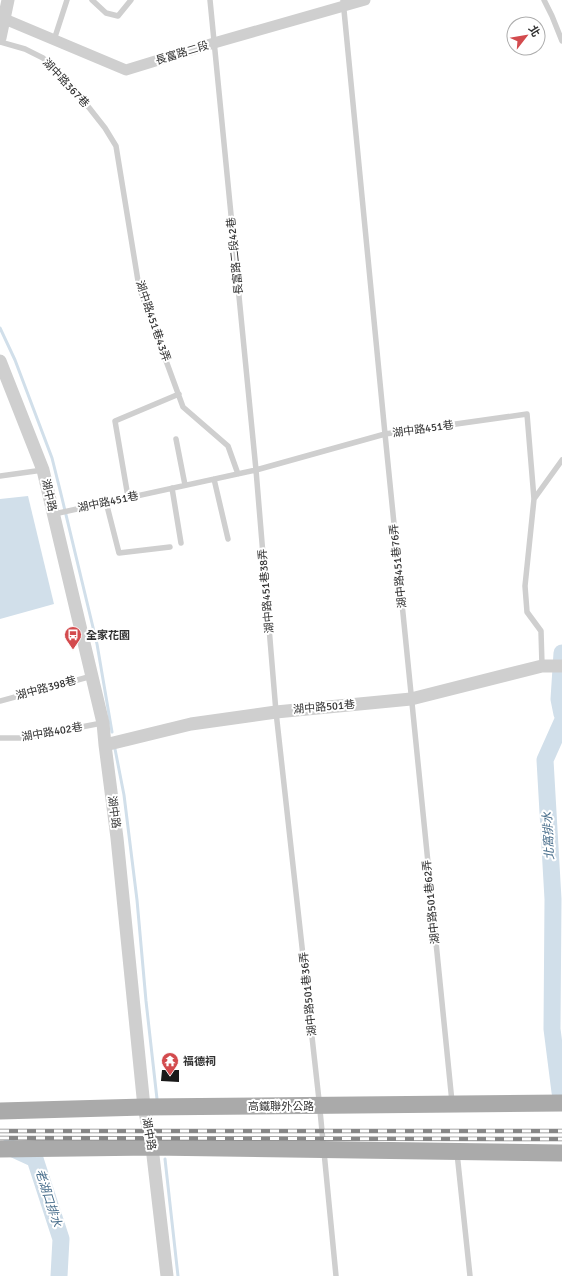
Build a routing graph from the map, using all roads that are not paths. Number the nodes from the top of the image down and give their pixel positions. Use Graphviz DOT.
graph roads {
  1 [pos="8,0"];
  2 [pos="67,0"];
  3 [pos="92,0"];
  4 [pos="131,0"];
  5 [pos="210,0"];
  6 [pos="365,0"];
  7 [pos="544,0"];
  8 [pos="344,3"];
  9 [pos="2,18"];
  10 [pos="0,38"];
  11 [pos="54,40"];
  12 [pos="562,41"];
  13 [pos="0,42"];
  14 [pos="214,43"];
  15 [pos="116,146"];
  16 [pos="0,361"];
  17 [pos="179,394"];
  18 [pos="385,434"];
  19 [pos="176,439"];
  20 [pos="562,460"];
  21 [pos="43,470"];
  22 [pos="256,470"];
  23 [pos="238,474"];
  24 [pos="0,476"];
  25 [pos="214,479"];
  26 [pos="185,485"];
  27 [pos="172,488"];
  28 [pos="128,497"];
  29 [pos="534,499"];
  30 [pos="106,502"];
  31 [pos="54,514"];
  32 [pos="228,539"];
  33 [pos="182,543"];
  34 [pos="170,547"];
  35 [pos="542,666"];
  36 [pos="562,666"];
  37 [pos="93,676"];
  38 [pos="411,699"];
  39 [pos="0,700"];
  40 [pos="276,712"];
  41 [pos="103,723"];
  42 [pos="0,738"];
  43 [pos="105,745"];
  44 [pos="562,1103"];
  45 [pos="452,1105"];
  46 [pos="320,1106"];
  47 [pos="144,1107"];
  48 [pos="0,1111"];
  49 [pos="152,1147"];
  50 [pos="0,1149"];
  51 [pos="324,1149"];
  52 [pos="457,1151"];
  53 [pos="560,1153"];
  54 [pos="167,1276"];
  55 [pos="336,1276"];
  56 [pos="470,1276"];
  1 -- 9 [label="street"];
  2 -- 11 [label="lane"];
  3 -- 4 [label="lane"];
  5 -- 14 [label="lane, 長富路二段42巷"];
  6 -- 8 [label="street, 長富路二段"];
  7 -- 12 [label="lane"];
  8 -- 14 [label="street, 長富路二段"];
  8 -- 18 [label="lane, 湖中路451巷76弄"];
  9 -- 10 [label="street"];
  9 -- 11 [label="street, 長富路二段"];
  11 -- 14 [label="street, 長富路二段"];
  13 -- 15 [label="lane, 湖中路367巷"];
  14 -- 22 [label="lane, 長富路二段42巷"];
  15 -- 17 [label="lane, 湖中路451巷43弄"];
  16 -- 21 [label="street, 湖中路"];
  17 -- 23 [label="lane, 湖中路451巷43弄"];
  17 -- 28 [label="lane"];
  18 -- 22 [label="lane, 湖中路451巷"];
  18 -- 29 [label="lane, 湖中路451巷"];
  18 -- 38 [label="lane, 湖中路451巷76弄"];
  19 -- 26 [label="lane"];
  20 -- 29 [label="lane"];
  21 -- 24 [label="lane"];
  21 -- 31 [label="street, 湖中路"];
  22 -- 23 [label="lane, 湖中路451巷"];
  22 -- 40 [label="lane, 湖中路451巷38弄"];
  23 -- 25 [label="lane, 湖中路451巷"];
  25 -- 26 [label="lane, 湖中路451巷"];
  25 -- 32 [label="lane"];
  26 -- 27 [label="lane, 湖中路451巷"];
  27 -- 28 [label="lane, 湖中路451巷"];
  27 -- 33 [label="lane"];
  28 -- 30 [label="lane, 湖中路451巷"];
  29 -- 35 [label="lane, 湖中路451巷"];
  30 -- 31 [label="lane, 湖中路451巷"];
  30 -- 34 [label="lane"];
  31 -- 37 [label="street, 湖中路"];
  35 -- 36 [label="street, 湖中路501巷"];
  35 -- 38 [label="street, 湖中路501巷"];
  37 -- 39 [label="lane, 湖中路398巷"];
  37 -- 41 [label="street, 湖中路"];
  38 -- 40 [label="street, 湖中路501巷"];
  38 -- 45 [label="lane, 湖中路501巷62弄"];
  40 -- 43 [label="street, 湖中路501巷"];
  40 -- 46 [label="lane, 湖中路501巷36弄"];
  41 -- 42 [label="lane, 湖中路402巷"];
  41 -- 43 [label="street, 湖中路"];
  43 -- 47 [label="street, 湖中路"];
  44 -- 45 [label="main road, 高鐵聯外公路"];
  45 -- 46 [label="main road, 高鐵聯外公路"];
  46 -- 47 [label="main road, 高鐵聯外公路"];
  46 -- 51 [label="lane, 湖中路501巷36弄"];
  47 -- 48 [label="main road, 高鐵聯外公路"];
  47 -- 49 [label="street, 湖中路"];
  49 -- 50 [label="main road"];
  49 -- 51 [label="main road"];
  49 -- 54 [label="street, 湖中路"];
  51 -- 52 [label="main road"];
  51 -- 55 [label="lane, 湖中路501巷36弄"];
  52 -- 53 [label="main road"];
  52 -- 56 [label="lane"];
}
